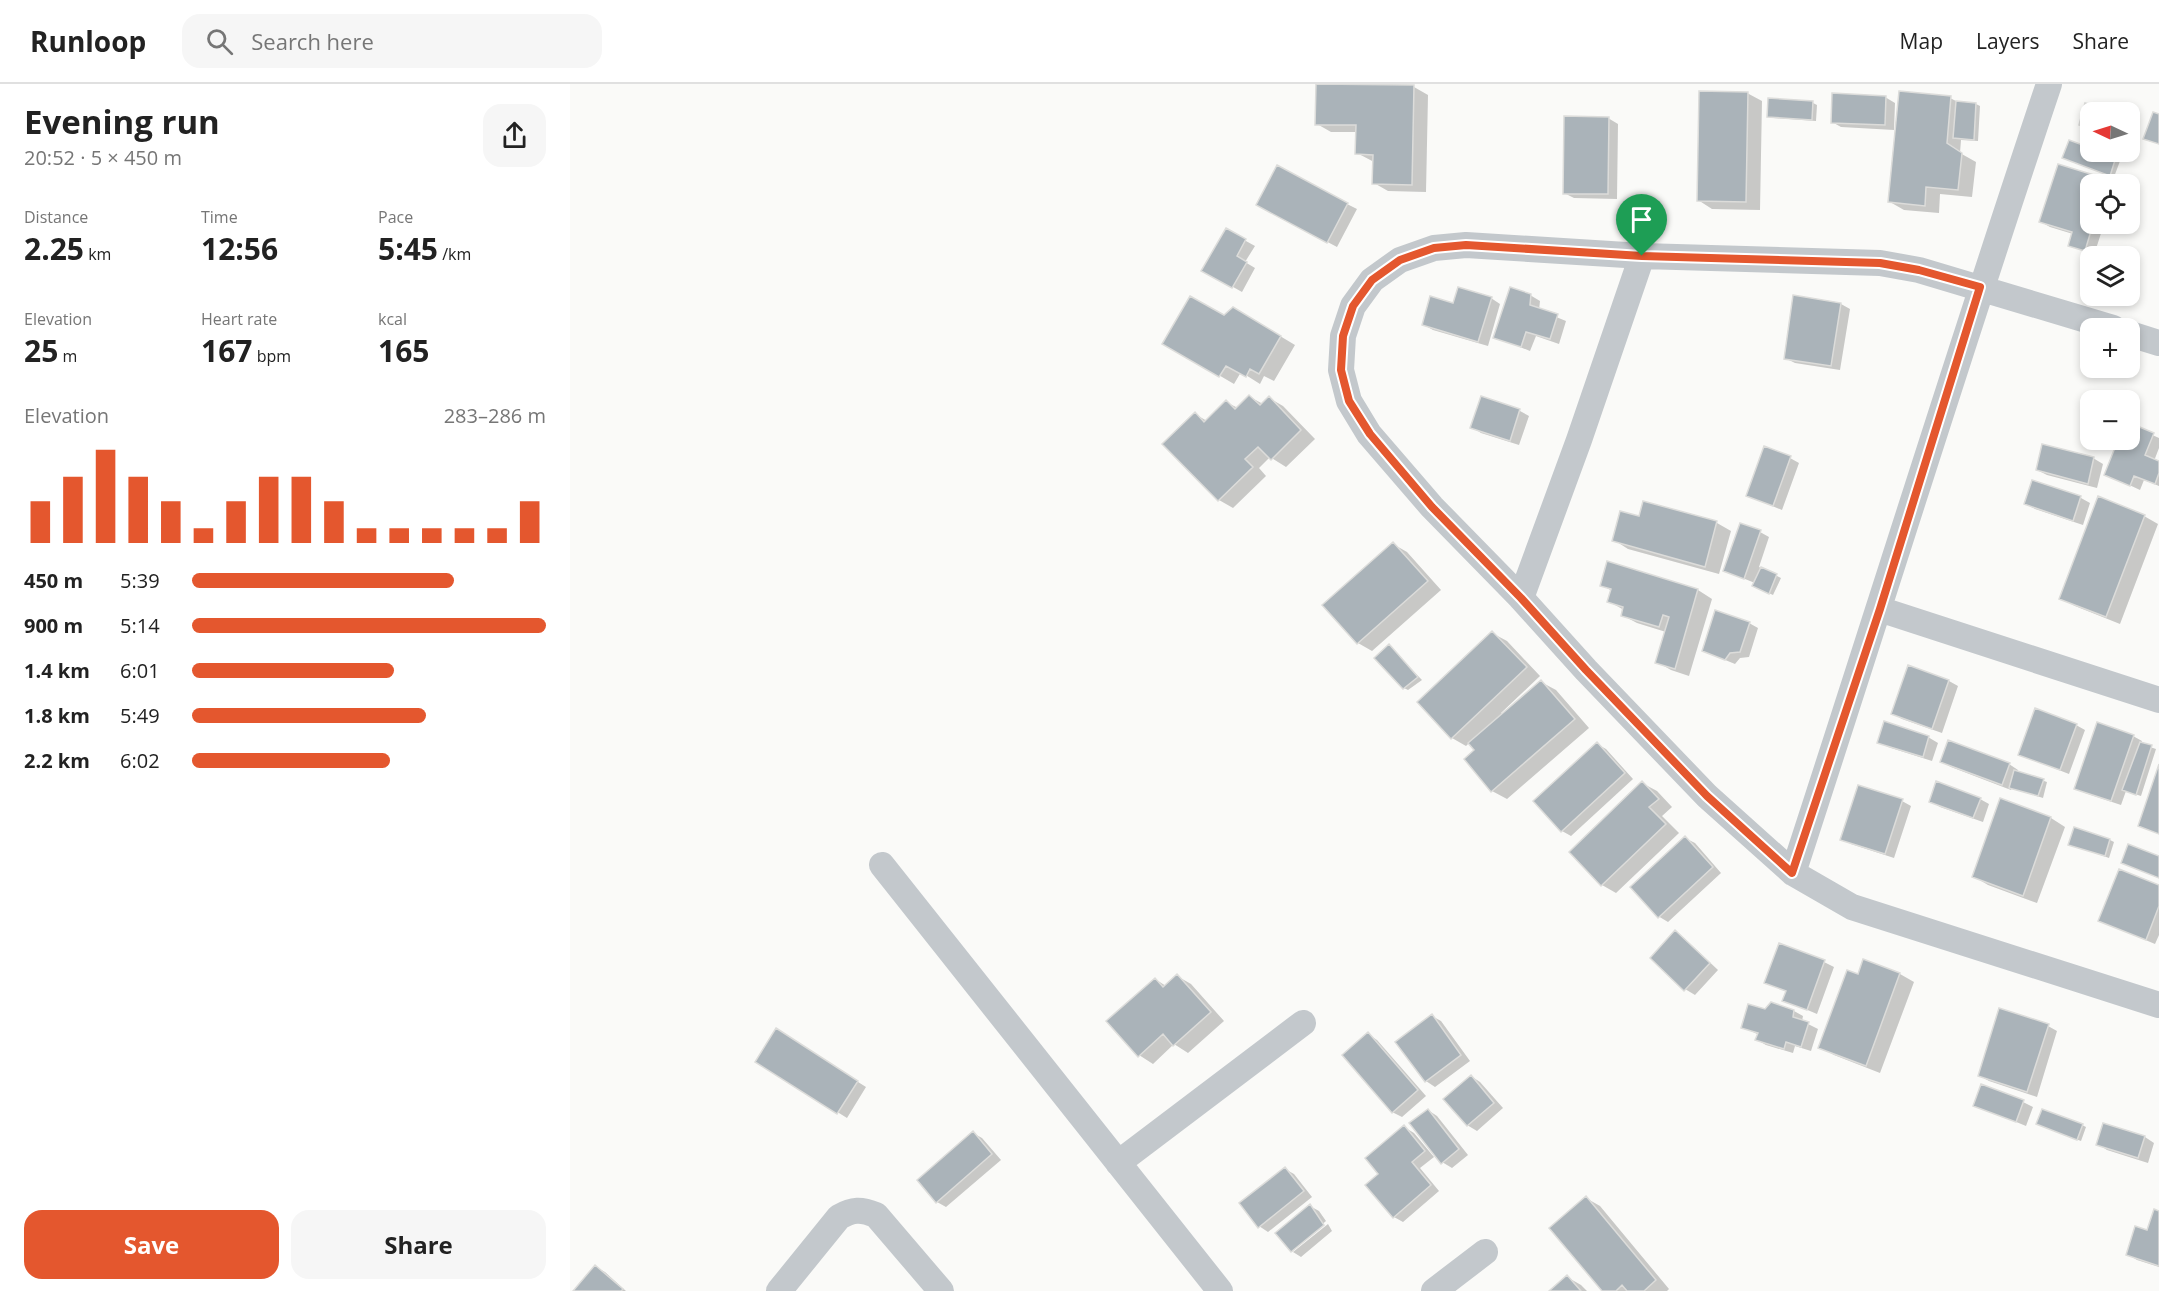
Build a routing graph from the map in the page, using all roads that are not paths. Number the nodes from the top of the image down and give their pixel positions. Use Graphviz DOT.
graph roads {
  1 [pos="2049,84"];
  2 [pos="1642,256"];
  3 [pos="1980,287"];
  4 [pos="2081,318"];
  5 [pos="2140,337"];
  6 [pos="2159,343"];
  7 [pos="1521,598"];
  8 [pos="1880,609"];
  9 [pos="2159,700"];
  10 [pos="882,865"];
  11 [pos="1792,873"];
  12 [pos="2159,1005"];
  13 [pos="1303,1023"];
  14 [pos="1118,1163"];
  15 [pos="1485,1252"];
  16 [pos="779,1291"];
  17 [pos="941,1291"];
  18 [pos="1220,1291"];
  19 [pos="1434,1291"];
  1 -- 3 [label="street"];
  2 -- 3 [label="street"];
  2 -- 7 [label="street"];
  2 -- 7 [label="street"];
  3 -- 4 [label="street"];
  3 -- 8 [label="street"];
  5 -- 6 [label="street"];
  7 -- 11 [label="street"];
  8 -- 9 [label="street"];
  8 -- 11 [label="street"];
  10 -- 14 [label="street"];
  11 -- 12 [label="street"];
  13 -- 14 [label="street"];
  14 -- 18 [label="street"];
  15 -- 19 [label="street"];
  16 -- 17 [label="street"];
}
